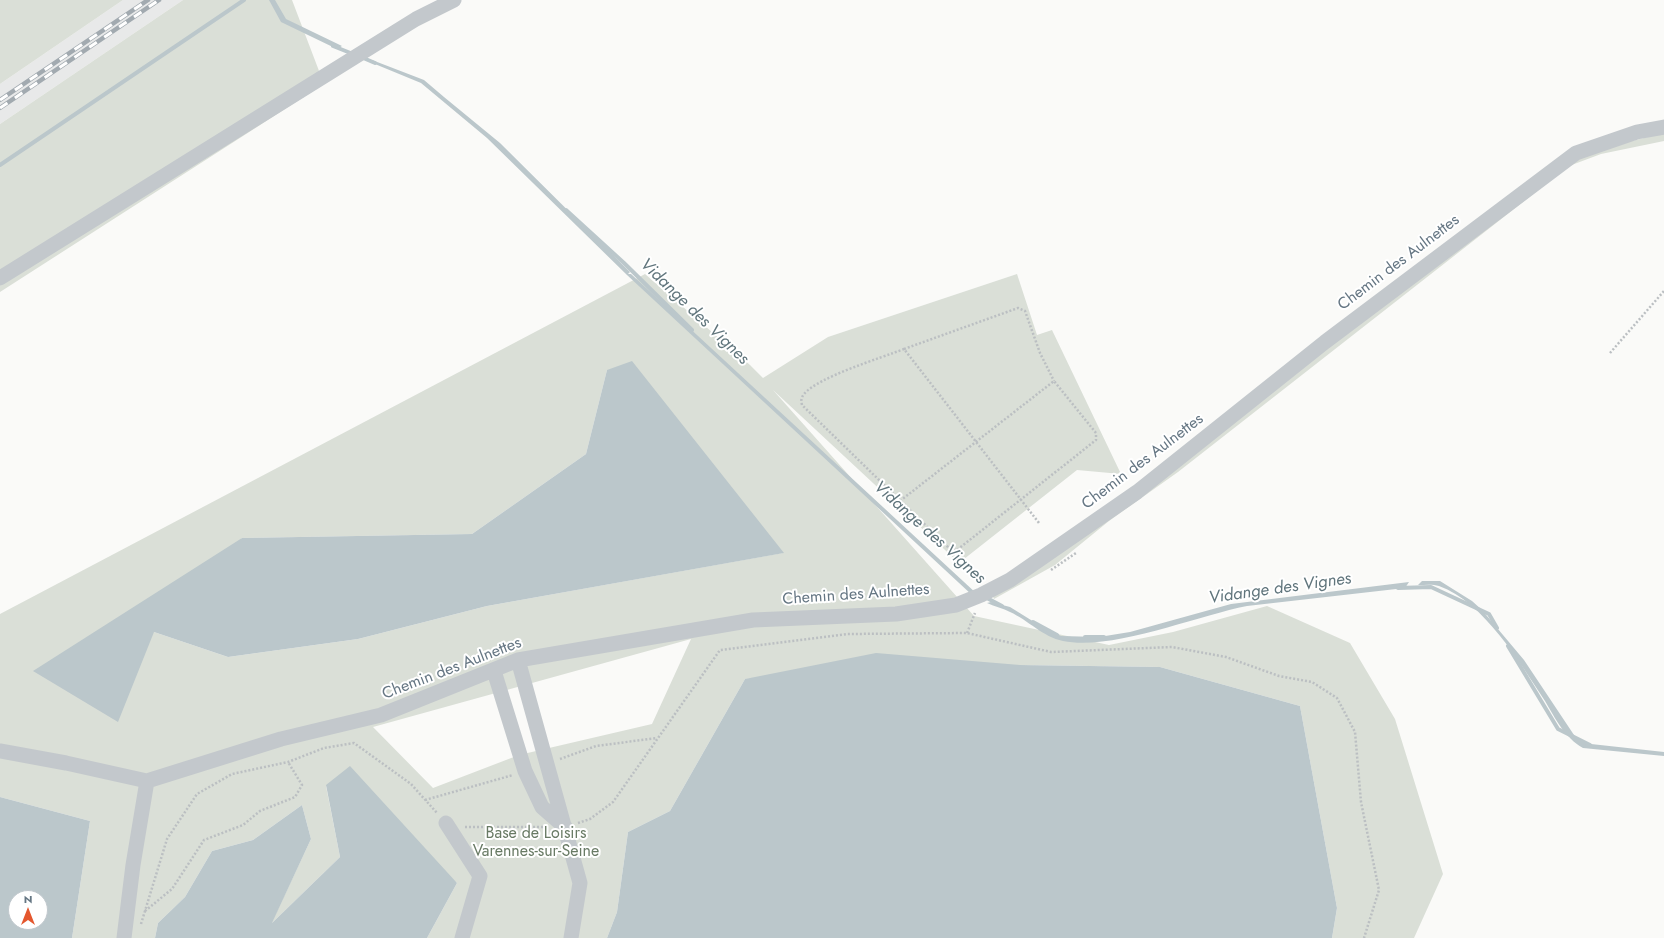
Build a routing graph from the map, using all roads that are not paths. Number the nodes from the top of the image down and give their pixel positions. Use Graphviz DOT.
graph roads {
  1 [pos="454,0"];
  2 [pos="1664,127"];
  3 [pos="0,278"];
  4 [pos="518,660"];
  5 [pos="494,671"];
  6 [pos="0,751"];
  7 [pos="146,780"];
  8 [pos="446,823"];
  9 [pos="566,828"];
  10 [pos="124,938"];
  11 [pos="462,938"];
  12 [pos="571,938"];
  1 -- 3 [label="street"];
  2 -- 4 [label="street, Chemin des Aulnettes"];
  4 -- 5 [label="street, Chemin des Aulnettes"];
  4 -- 9 [label="street"];
  5 -- 7 [label="street, Chemin des Aulnettes"];
  5 -- 9 [label="street"];
  6 -- 7 [label="street, Chemin des Aulnettes"];
  7 -- 10 [label="street"];
  8 -- 11 [label="street"];
  9 -- 12 [label="street"];
}
